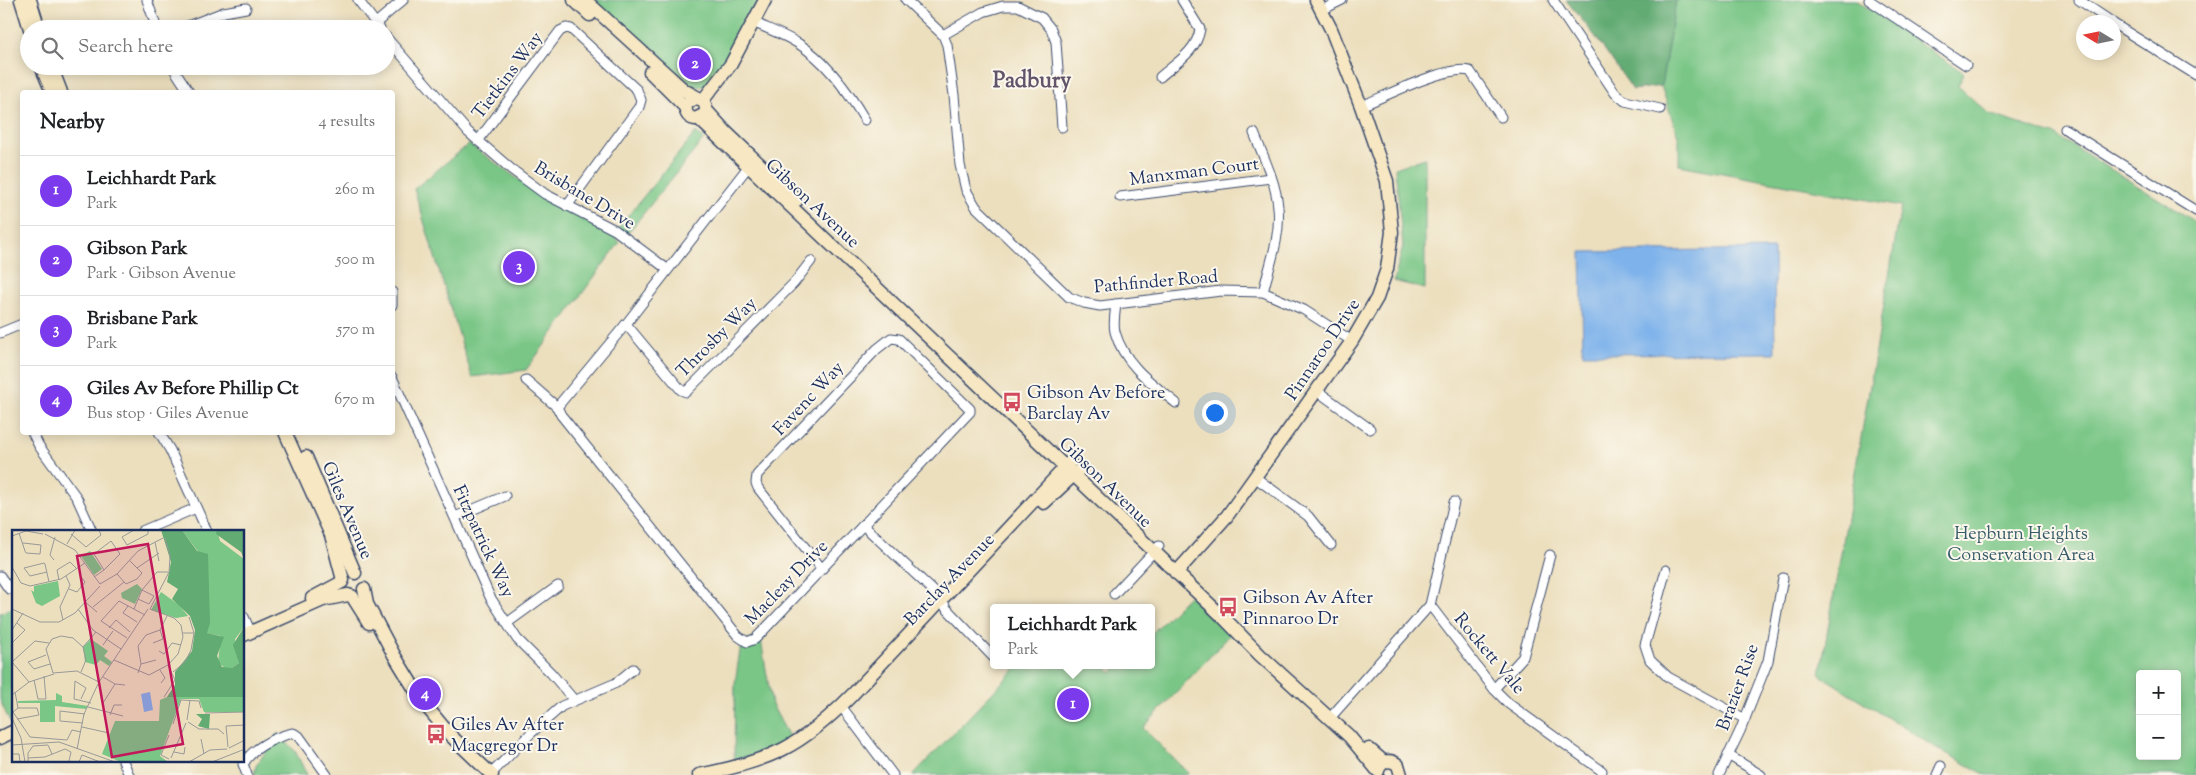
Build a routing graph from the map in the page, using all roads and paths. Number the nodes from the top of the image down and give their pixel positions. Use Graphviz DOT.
graph roads {
  1 [pos="21,0"];
  2 [pos="30,0"];
  3 [pos="147,0"];
  4 [pos="358,0"];
  5 [pos="402,0"];
  6 [pos="574,0"];
  7 [pos="585,0"];
  8 [pos="765,0"];
  9 [pos="906,0"];
  10 [pos="1182,0"];
  11 [pos="1342,0"];
  12 [pos="1553,0"];
  13 [pos="1869,0"];
  14 [pos="2079,0"];
  15 [pos="1319,5"];
  16 [pos="246,8"];
  17 [pos="2101,15"];
  18 [pos="27,20"];
  19 [pos="36,20"];
  20 [pos="153,20"];
  21 [pos="203,20"];
  22 [pos="373,20"];
  23 [pos="384,20"];
  24 [pos="753,22"];
  25 [pos="2121,28"];
  26 [pos="943,36"];
  27 [pos="395,47"];
  28 [pos="1966,65"];
  29 [pos="45,75"];
  30 [pos="54,75"];
  31 [pos="178,75"];
  32 [pos="2196,75"];
  33 [pos="1160,77"];
  34 [pos="51,90"];
  35 [pos="60,90"];
  36 [pos="188,90"];
  37 [pos="1361,106"];
  38 [pos="685,107"];
  39 [pos="701,107"];
  40 [pos="1660,109"];
  41 [pos="1501,117"];
  42 [pos="865,120"];
  43 [pos="1062,127"];
  44 [pos="2065,129"];
  45 [pos="1254,133"];
  46 [pos="478,141"];
  47 [pos="751,163"];
  48 [pos="1271,178"];
  49 [pos="1120,197"];
  50 [pos="566,206"];
  51 [pos="2196,211"];
  52 [pos="812,261"];
  53 [pos="667,269"];
  54 [pos="1264,292"];
  55 [pos="1116,304"];
  56 [pos="626,324"];
  57 [pos="20,325"];
  58 [pos="0,334"];
  59 [pos="1352,341"];
  60 [pos="526,380"];
  61 [pos="395,384"];
  62 [pos="1316,390"];
  63 [pos="1176,403"];
  64 [pos="557,407"];
  65 [pos="970,408"];
  66 [pos="1370,429"];
  67 [pos="34,435"];
  68 [pos="161,435"];
  69 [pos="286,435"];
  70 [pos="295,435"];
  71 [pos="1072,469"];
  72 [pos="1256,478"];
  73 [pos="505,496"];
  74 [pos="1454,502"];
  75 [pos="196,508"];
  76 [pos="455,517"];
  77 [pos="863,525"];
  78 [pos="92,530"];
  79 [pos="144,530"];
  80 [pos="207,530"];
  81 [pos="1331,545"];
  82 [pos="1156,549"];
  83 [pos="1550,555"];
  84 [pos="822,569"];
  85 [pos="1179,570"];
  86 [pos="1666,570"];
  87 [pos="355,573"];
  88 [pos="0,576"];
  89 [pos="1783,578"];
  90 [pos="343,581"];
  91 [pos="558,586"];
  92 [pos="12,589"];
  93 [pos="364,589"];
  94 [pos="1114,594"];
  95 [pos="350,595"];
  96 [pos="944,603"];
  97 [pos="1430,605"];
  98 [pos="507,624"];
  99 [pos="246,628"];
  100 [pos="990,654"];
  101 [pos="633,670"];
  102 [pos="1494,688"];
  103 [pos="574,700"];
  104 [pos="843,709"];
  105 [pos="1331,716"];
  106 [pos="1745,719"];
  107 [pos="12,732"];
  108 [pos="0,738"];
  109 [pos="12,738"];
  110 [pos="0,744"];
  111 [pos="1728,755"];
  112 [pos="245,761"];
  113 [pos="123,762"];
  114 [pos="244,762"];
  115 [pos="1941,766"];
  116 [pos="1379,771"];
  117 [pos="1602,771"];
  118 [pos="717,773"];
  119 [pos="129,775"];
  120 [pos="247,775"];
  121 [pos="327,775"];
  122 [pos="480,775"];
  123 [pos="491,775"];
  124 [pos="699,775"];
  125 [pos="734,775"];
  126 [pos="893,775"];
  127 [pos="1401,775"];
  128 [pos="1718,775"];
  129 [pos="1761,775"];
  130 [pos="1937,775"];
  1 -- 18 [label="street"];
  2 -- 19 [label="street"];
  3 -- 20 [label="street"];
  4 -- 22 [label="street"];
  5 -- 23 [label="street"];
  6 -- 38 [label="street"];
  7 -- 39 [label="street, Gibson Avenue"];
  8 -- 24 [label="street"];
  9 -- 26 [label="street"];
  10 -- 33 [label="street"];
  11 -- 15 [label="street"];
  12 -- 40 [label="street"];
  13 -- 28 [label="street"];
  14 -- 17 [label="street"];
  15 -- 37 [label="street, Pinnaroo Drive"];
  16 -- 21 [label="street"];
  24 -- 39 [label="street"];
  24 -- 42 [label="street"];
  25 -- 32 [label="street"];
  26 -- 43 [label="street"];
  26 -- 55 [label="street, Pathfinder Road"];
  27 -- 46 [label="street, Brisbane Drive"];
  29 -- 34 [label="street"];
  30 -- 35 [label="street"];
  31 -- 36 [label="street"];
  37 -- 41 [label="street"];
  37 -- 59 [label="street, Pinnaroo Drive"];
  38 -- 39 [label="street"];
  38 -- 39 [label="street"];
  39 -- 47 [label="street, Gibson Avenue"];
  44 -- 51 [label="street"];
  45 -- 48 [label="street"];
  46 -- 50 [label="street, Brisbane Drive"];
  46 -- 50 [label="street, Tietkins Way"];
  47 -- 53 [label="street"];
  47 -- 71 [label="street, Gibson Avenue"];
  48 -- 49 [label="street, Manxman Court"];
  48 -- 54 [label="street"];
  50 -- 53 [label="street, Brisbane Drive"];
  52 -- 56 [label="street, Throsby Way"];
  53 -- 56 [label="street"];
  54 -- 55 [label="street, Pathfinder Road"];
  54 -- 59 [label="street, Pathfinder Road"];
  55 -- 63 [label="street"];
  56 -- 64 [label="street"];
  57 -- 58 [label="street"];
  59 -- 62 [label="street, Pinnaroo Drive"];
  60 -- 64 [label="street, Macleay Drive"];
  61 -- 76 [label="street, Fitzpatrick Way"];
  62 -- 66 [label="street"];
  62 -- 72 [label="street, Pinnaroo Drive"];
  64 -- 84 [label="street, Macleay Drive"];
  65 -- 77 [label="street, Macleay Drive"];
  65 -- 84 [label="street, Favenc Way"];
  67 -- 78 [label="street"];
  68 -- 75 [label="street"];
  69 -- 90 [label="street, Giles Avenue"];
  70 -- 87 [label="street, Giles Avenue"];
  71 -- 82 [label="street, Gibson Avenue"];
  71 -- 96 [label="street, Barclay Avenue"];
  72 -- 81 [label="street"];
  72 -- 85 [label="street, Pinnaroo Drive"];
  73 -- 76 [label="street"];
  74 -- 97 [label="street"];
  75 -- 79 [label="street"];
  75 -- 80 [label="street"];
  76 -- 98 [label="street, Fitzpatrick Way"];
  77 -- 84 [label="street, Macleay Drive"];
  77 -- 96 [label="street"];
  82 -- 85 [label="street, Gibson Avenue"];
  82 -- 94 [label="street"];
  83 -- 102 [label="street"];
  85 -- 105 [label="street, Gibson Avenue"];
  86 -- 106 [label="street"];
  87 -- 90 [label="street"];
  87 -- 93 [label="street"];
  88 -- 92 [label="street"];
  89 -- 106 [label="street, Brazier Rise"];
  90 -- 95 [label="street"];
  90 -- 99 [label="street"];
  91 -- 98 [label="street"];
  93 -- 95 [label="street"];
  93 -- 123 [label="street"];
  95 -- 99 [label="street"];
  95 -- 122 [label="street"];
  96 -- 100 [label="street"];
  96 -- 104 [label="street, Barclay Avenue"];
  97 -- 102 [label="street, Rockett Vale"];
  97 -- 105 [label="street"];
  98 -- 103 [label="street, Fitzpatrick Way"];
  101 -- 103 [label="street"];
  102 -- 117 [label="street, Rockett Vale"];
  103 -- 123 [label="street"];
  104 -- 118 [label="street, Barclay Avenue"];
  104 -- 125 [label="street, Barclay Avenue"];
  104 -- 126 [label="street"];
  105 -- 116 [label="street, Gibson Avenue"];
  106 -- 111 [label="street, Brazier Rise"];
  107 -- 108 [label="street"];
  109 -- 110 [label="street"];
  111 -- 128 [label="street, Brazier Rise"];
  111 -- 129 [label="street"];
  112 -- 121 [label="street"];
  113 -- 119 [label="street"];
  114 -- 120 [label="street"];
  115 -- 130 [label="street"];
  116 -- 127 [label="street, Gibson Avenue"];
  118 -- 124 [label="street, Barclay Avenue"];
}
